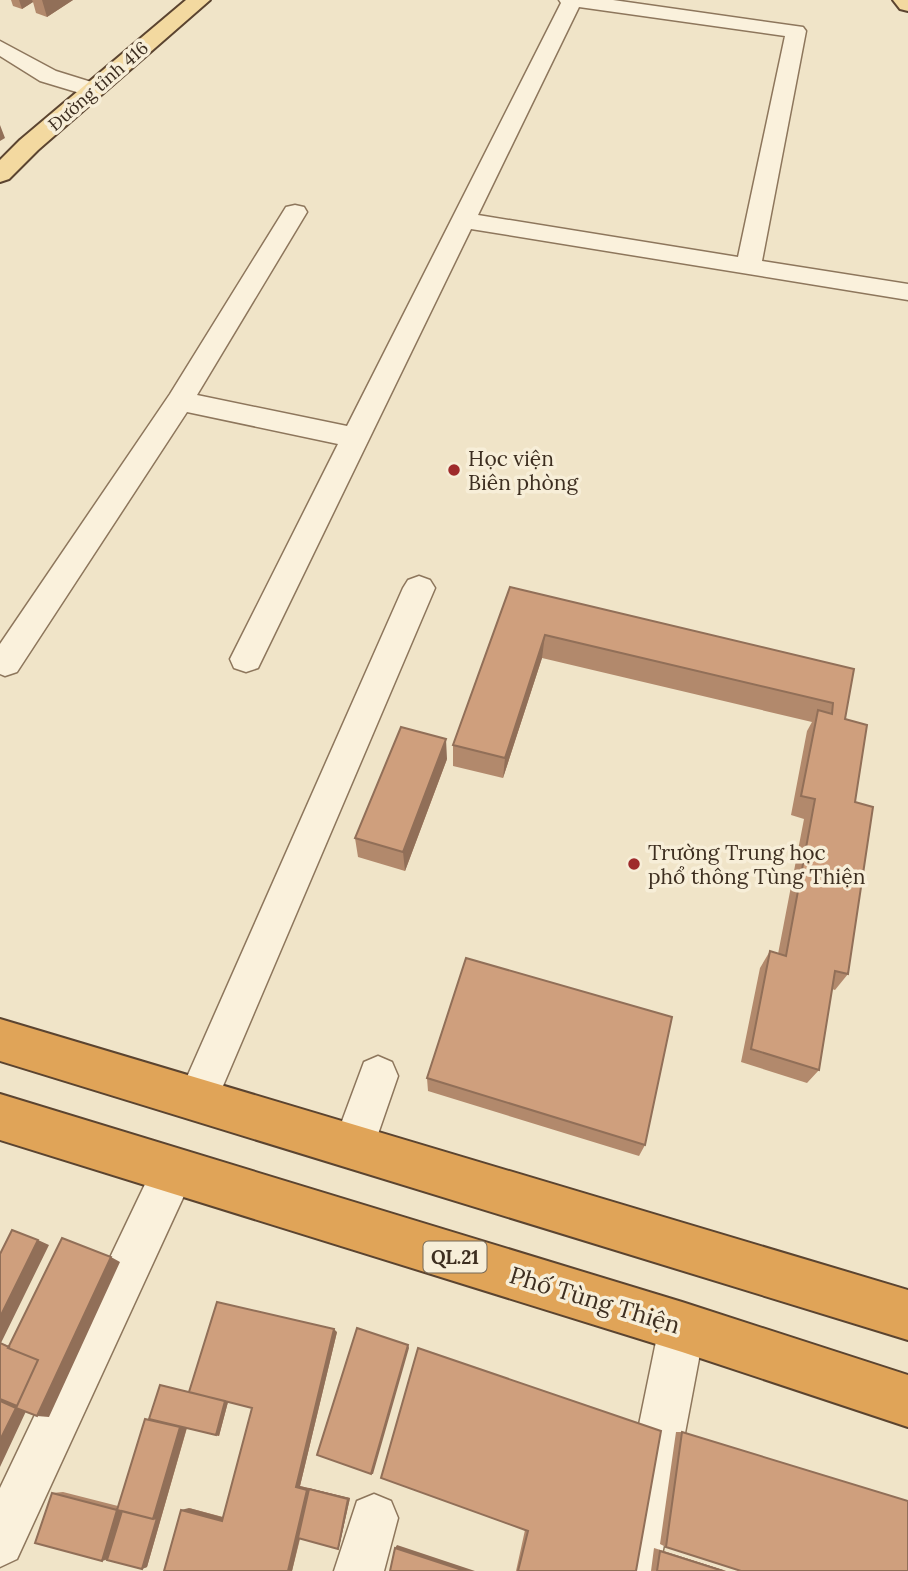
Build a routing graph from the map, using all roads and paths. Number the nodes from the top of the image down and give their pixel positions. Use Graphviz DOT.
graph roads {
  1 [pos="199,0"];
  2 [pos="571,0"];
  3 [pos="904,0"];
  4 [pos="908,4"];
  5 [pos="0,47"];
  6 [pos="93,90"];
  7 [pos="0,174"];
  8 [pos="295,212"];
  9 [pos="461,220"];
  10 [pos="748,268"];
  11 [pos="908,292"];
  12 [pos="180,401"];
  13 [pos="355,438"];
  14 [pos="419,588"];
  15 [pos="246,659"];
  16 [pos="5,663"];
  17 [pos="0,1040"];
  18 [pos="378,1076"];
  19 [pos="197,1100"];
  20 [pos="0,1117"];
  21 [pos="353,1148"];
  22 [pos="173,1172"];
  23 [pos="908,1315"];
  24 [pos="682,1326"];
  25 [pos="908,1401"];
  26 [pos="374,1518"];
  27 [pos="0,1542"];
  28 [pos="359,1571"];
  29 [pos="634,1571"];
  1 -- 6 [label="main road, Đường tỉnh 416"];
  2 -- 9 [label="street"];
  2 -- 10 [label="street"];
  3 -- 4 [label="main road"];
  5 -- 6 [label="street"];
  6 -- 7 [label="main road, Đường tỉnh 416"];
  8 -- 12 [label="street"];
  9 -- 10 [label="street"];
  9 -- 13 [label="street"];
  10 -- 11 [label="street"];
  12 -- 13 [label="street"];
  12 -- 16 [label="street"];
  13 -- 15 [label="street"];
  14 -- 19 [label="street"];
  17 -- 19 [label="highway"];
  18 -- 21 [label="street"];
  19 -- 21 [label="highway"];
  20 -- 22 [label="highway, Phố Tùng Thiện / QL.21"];
  21 -- 23 [label="highway"];
  22 -- 24 [label="highway, Phố Tùng Thiện / QL.21"];
  22 -- 27 [label="street"];
  24 -- 25 [label="highway, Phố Tùng Thiện / QL.21"];
  24 -- 29 [label="street"];
  26 -- 28 [label="street"];
}
